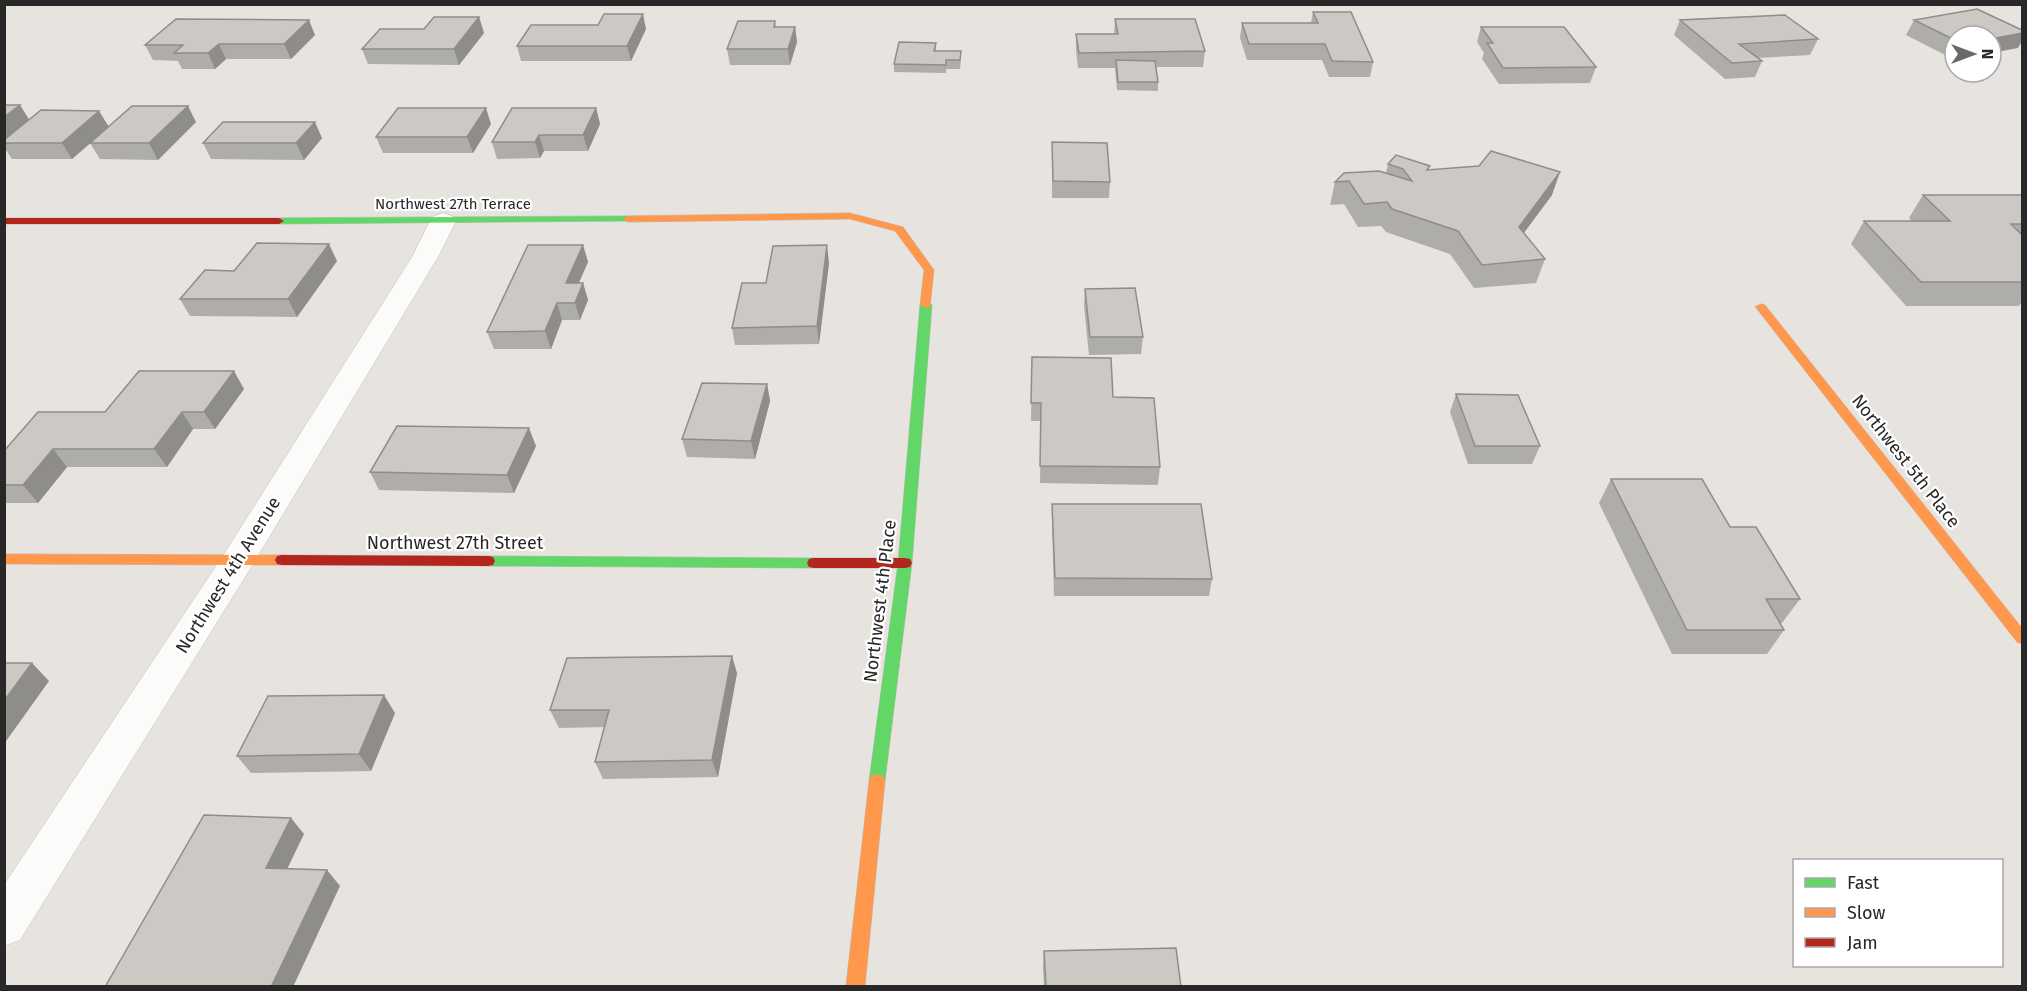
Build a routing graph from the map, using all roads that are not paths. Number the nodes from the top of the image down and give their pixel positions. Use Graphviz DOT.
graph roads {
  1 [pos="4,221"];
  2 [pos="443,221"];
  3 [pos="899,229"];
  4 [pos="1761,307"];
  5 [pos="4,559"];
  6 [pos="238,560"];
  7 [pos="905,563"];
  8 [pos="2022,638"];
  9 [pos="4,925"];
  10 [pos="855,987"];
  1 -- 2 [label="street, Northwest 27th Terrace"];
  2 -- 3 [label="street, Northwest 27th Terrace"];
  2 -- 6 [label="street, Northwest 4th Avenue"];
  3 -- 7 [label="street, Northwest 4th Place"];
  4 -- 8 [label="street, Northwest 5th Place"];
  5 -- 6 [label="street, Northwest 27th Street"];
  6 -- 7 [label="street, Northwest 27th Street"];
  6 -- 9 [label="street, Northwest 4th Avenue"];
  7 -- 10 [label="street, Northwest 4th Place"];
}
